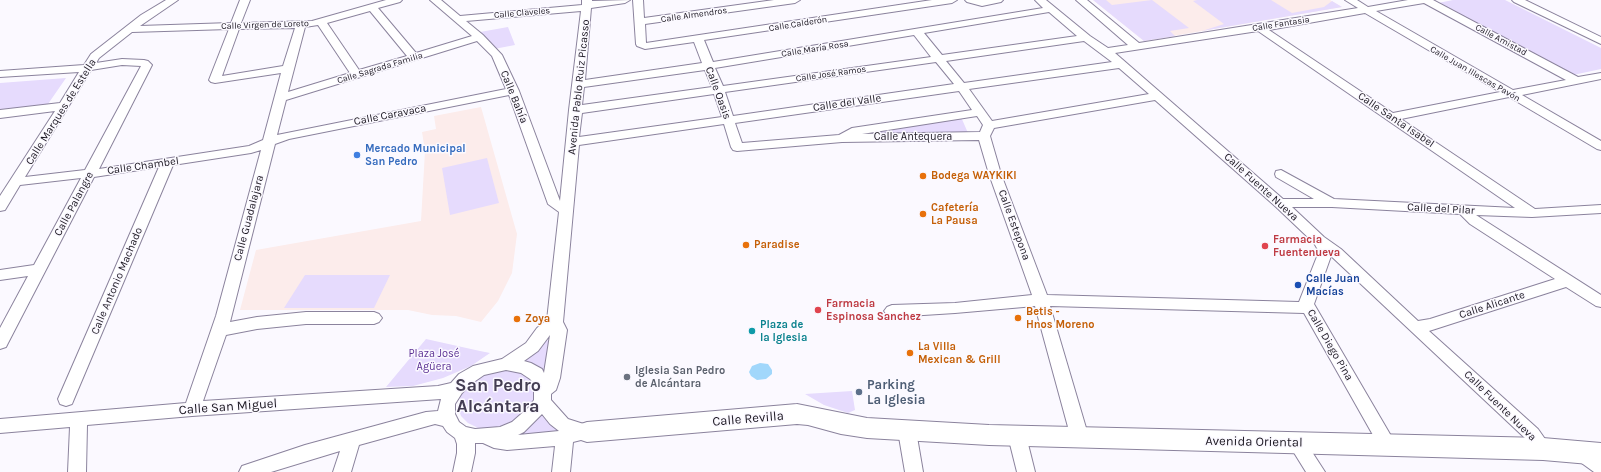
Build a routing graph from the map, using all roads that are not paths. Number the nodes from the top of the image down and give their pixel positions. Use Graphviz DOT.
graph roads {
  1 [pos="173,0"];
  2 [pos="245,0"];
  3 [pos="397,0"];
  4 [pos="436,0"];
  5 [pos="625,0"];
  6 [pos="638,0"];
  7 [pos="795,0"];
  8 [pos="952,0"];
  9 [pos="970,0"];
  10 [pos="998,0"];
  11 [pos="1040,0"];
  12 [pos="1081,0"];
  13 [pos="1350,0"];
  14 [pos="1425,0"];
  15 [pos="1517,0"];
  16 [pos="587,4"];
  17 [pos="372,7"];
  18 [pos="1052,9"];
  19 [pos="1366,10"];
  20 [pos="458,19"];
  21 [pos="320,22"];
  22 [pos="640,22"];
  23 [pos="301,24"];
  24 [pos="234,26"];
  25 [pos="1260,28"];
  26 [pos="129,29"];
  27 [pos="917,32"];
  28 [pos="479,37"];
  29 [pos="1086,38"];
  30 [pos="698,39"];
  31 [pos="1601,41"];
  32 [pos="1137,47"];
  33 [pos="1106,51"];
  34 [pos="414,57"];
  35 [pos="938,59"];
  36 [pos="1122,64"];
  37 [pos="708,66"];
  38 [pos="89,68"];
  39 [pos="288,69"];
  40 [pos="0,74"];
  41 [pos="357,75"];
  42 [pos="1601,76"];
  43 [pos="1577,81"];
  44 [pos="578,84"];
  45 [pos="961,86"];
  46 [pos="512,91"];
  47 [pos="719,91"];
  48 [pos="1510,94"];
  49 [pos="1158,96"];
  50 [pos="280,98"];
  51 [pos="64,106"];
  52 [pos="575,110"];
  53 [pos="980,112"];
  54 [pos="0,114"];
  55 [pos="1392,117"];
  56 [pos="727,120"];
  57 [pos="986,131"];
  58 [pos="842,138"];
  59 [pos="573,142"];
  60 [pos="268,144"];
  61 [pos="1601,146"];
  62 [pos="737,147"];
  63 [pos="167,163"];
  64 [pos="570,173"];
  65 [pos="90,174"];
  66 [pos="1282,174"];
  67 [pos="544,176"];
  68 [pos="16,182"];
  69 [pos="1280,203"];
  70 [pos="1332,203"];
  71 [pos="0,206"];
  72 [pos="1601,209"];
  73 [pos="1464,210"];
  74 [pos="567,211"];
  75 [pos="1532,213"];
  76 [pos="1319,240"];
  77 [pos="39,269"];
  78 [pos="0,276"];
  79 [pos="1567,281"];
  80 [pos="1041,300"];
  81 [pos="1601,302"];
  82 [pos="1308,308"];
  83 [pos="892,311"];
  84 [pos="374,318"];
  85 [pos="555,322"];
  86 [pos="1415,327"];
  87 [pos="219,330"];
  88 [pos="0,343"];
  89 [pos="506,364"];
  90 [pos="456,388"];
  91 [pos="542,397"];
  92 [pos="66,399"];
  93 [pos="192,409"];
  94 [pos="79,420"];
  95 [pos="448,420"];
  96 [pos="0,426"];
  97 [pos="907,431"];
  98 [pos="587,432"];
  99 [pos="462,434"];
  100 [pos="486,436"];
  101 [pos="1017,436"];
  102 [pos="559,438"];
  103 [pos="1080,438"];
  104 [pos="352,440"];
  105 [pos="1297,443"];
  106 [pos="1388,446"];
  107 [pos="1543,449"];
  108 [pos="1590,453"];
  109 [pos="1601,467"];
  110 [pos="77,472"];
  111 [pos="248,472"];
  112 [pos="342,472"];
  113 [pos="462,472"];
  114 [pos="561,472"];
  115 [pos="914,472"];
  116 [pos="1026,472"];
  117 [pos="1316,472"];
  1 -- 26 [label="street, Calle Marques de Estella"];
  2 -- 24 [label="street"];
  3 -- 17 [label="street, Calle Virgen de Loreto"];
  4 -- 20 [label="street, Calle Bahía"];
  5 -- 16 [label="street, Calle Claveles"];
  6 -- 22 [label="street"];
  7 -- 22 [label="street, Calle Almendros"];
  8 -- 30 [label="street, Calle Calderón"];
  9 -- 10 [label="street"];
  11 -- 18 [label="street, Calle Fuente Nueva"];
  12 -- 32 [label="street"];
  13 -- 19 [label="street, Calle Juan Illescas Pavón"];
  14 -- 19 [label="street, Calle Fantasia"];
  14 -- 43 [label="street, Calle Amistad"];
  15 -- 31 [label="street"];
  16 -- 20 [label="street, Calle Claveles"];
  16 -- 44 [label="street, Avenida Pablo Ruiz Picasso"];
  17 -- 21 [label="street, Calle Virgen de Loreto"];
  17 -- 34 [label="street"];
  18 -- 27 [label="street, Calle María Rosa"];
  18 -- 29 [label="street, Calle Fuente Nueva"];
  19 -- 25 [label="street, Calle Fantasia"];
  19 -- 48 [label="street, Calle Juan Illescas Pavón"];
  20 -- 28 [label="street, Calle Bahía"];
  21 -- 23 [label="street, Calle Virgen de Loreto"];
  21 -- 41 [label="street"];
  22 -- 30 [label="street, Calle Calderón"];
  23 -- 24 [label="street, Calle Virgen de Loreto"];
  23 -- 39 [label="street, Calle Guadalajara"];
  24 -- 26 [label="street, Calle Virgen de Loreto"];
  24 -- 39 [label="street"];
  25 -- 32 [label="street, Calle Fantasia"];
  25 -- 55 [label="street, Calle Santa Isabel"];
  26 -- 38 [label="street, Calle Marques de Estella"];
  27 -- 35 [label="street, Calle Estepona"];
  27 -- 37 [label="street, Calle María Rosa"];
  28 -- 34 [label="street, Calle Sagrada Familia"];
  28 -- 46 [label="street, Calle Bahía"];
  29 -- 33 [label="street, Calle Fuente Nueva"];
  29 -- 35 [label="street, Calle José Ramos"];
  30 -- 37 [label="street, Calle Oasis"];
  32 -- 33 [label="street, Calle Fantasia"];
  33 -- 36 [label="street, Calle Fuente Nueva"];
  34 -- 41 [label="street, Calle Sagrada Familia"];
  35 -- 45 [label="street, Calle Estepona"];
  35 -- 47 [label="street, Calle José Ramos"];
  36 -- 45 [label="street, Calle del Valle"];
  36 -- 49 [label="street, Calle Fuente Nueva"];
  37 -- 44 [label="street, Calle María Rosa"];
  37 -- 47 [label="street, Calle Oasis"];
  38 -- 40 [label="street"];
  38 -- 51 [label="street, Calle Marques de Estella"];
  38 -- 65 [label="street, Calle Palangre"];
  39 -- 50 [label="street, Calle Guadalajara"];
  41 -- 50 [label="street, Calle Sagrada Familia"];
  42 -- 43 [label="street"];
  43 -- 48 [label="street"];
  44 -- 52 [label="street, Avenida Pablo Ruiz Picasso"];
  45 -- 53 [label="street, Calle Estepona"];
  45 -- 56 [label="street, Calle del Valle"];
  46 -- 60 [label="street, Calle Caravaca"];
  46 -- 67 [label="street, Calle Bahía"];
  47 -- 52 [label="street, Calle José Ramos"];
  47 -- 56 [label="street, Calle Oasis"];
  48 -- 55 [label="street"];
  48 -- 61 [label="street, Calle Juan Illescas Pavón"];
  49 -- 57 [label="street, Calle Antequera"];
  49 -- 69 [label="street, Calle Fuente Nueva"];
  50 -- 60 [label="street, Calle Guadalajara"];
  51 -- 54 [label="street"];
  51 -- 68 [label="street, Calle Marques de Estella"];
  52 -- 59 [label="street, Avenida Pablo Ruiz Picasso"];
  53 -- 57 [label="street, Calle Estepona"];
  53 -- 58 [label="street, Calle Antequera"];
  55 -- 75 [label="street, Calle Santa Isabel"];
  56 -- 59 [label="street, Calle del Valle"];
  56 -- 62 [label="street, Calle Oasis"];
  57 -- 58 [label="street, Calle Antequera"];
  57 -- 80 [label="street, Calle Estepona"];
  58 -- 62 [label="street, Calle Antequera"];
  59 -- 64 [label="street, Avenida Pablo Ruiz Picasso"];
  60 -- 63 [label="street, Calle Chambel"];
  60 -- 87 [label="street, Calle Guadalajara"];
  63 -- 65 [label="street, Calle Chambel"];
  63 -- 92 [label="street, Calle Antonio Machado"];
  64 -- 67 [label="street"];
  64 -- 74 [label="street, Avenida Pablo Ruiz Picasso"];
  65 -- 68 [label="street, Calle Chambel"];
  65 -- 77 [label="street, Calle Palangre"];
  66 -- 70 [label="street"];
  67 -- 74 [label="street, Calle Bahía"];
  68 -- 71 [label="street, Calle Marques de Estella"];
  69 -- 70 [label="street, Calle del Pilar"];
  69 -- 76 [label="street, Calle Fuente Nueva"];
  70 -- 73 [label="street, Calle del Pilar"];
  72 -- 75 [label="street, Calle del Pilar"];
  73 -- 75 [label="street, Calle del Pilar"];
  73 -- 79 [label="street"];
  74 -- 85 [label="street, Avenida Pablo Ruiz Picasso"];
  76 -- 82 [label="street, Calle Diego Pina"];
  76 -- 86 [label="street, Calle Fuente Nueva"];
  77 -- 78 [label="street"];
  77 -- 88 [label="street, Calle Palangre"];
  79 -- 81 [label="street"];
  79 -- 86 [label="street, Calle Alicante"];
  80 -- 82 [label="street"];
  80 -- 83 [label="street"];
  80 -- 103 [label="street, Calle Estepona"];
  82 -- 106 [label="street, Calle Diego Pina"];
  84 -- 87 [label="street"];
  85 -- 89 [label="street"];
  85 -- 91 [label="street, Avenida Pablo Ruiz Picasso"];
  86 -- 107 [label="street, Calle Fuente Nueva"];
  87 -- 93 [label="street, Calle Guadalajara"];
  89 -- 90 [label="street"];
  89 -- 91 [label="street"];
  90 -- 93 [label="street, Calle San Miguel"];
  90 -- 95 [label="street"];
  91 -- 98 [label="street, Calle Revilla"];
  91 -- 100 [label="street"];
  93 -- 94 [label="street, Calle San Miguel"];
  94 -- 96 [label="street, Calle San Miguel"];
  94 -- 110 [label="street"];
  95 -- 99 [label="street"];
  95 -- 104 [label="street"];
  97 -- 98 [label="street, Calle Revilla"];
  97 -- 101 [label="street, Avenida Oriental"];
  97 -- 115 [label="street"];
  98 -- 102 [label="street, Calle Revilla"];
  99 -- 100 [label="street"];
  99 -- 113 [label="street"];
  100 -- 102 [label="street, Calle Revilla"];
  101 -- 103 [label="street, Avenida Oriental"];
  101 -- 116 [label="street"];
  102 -- 114 [label="street"];
  103 -- 105 [label="street, Avenida Oriental"];
  104 -- 111 [label="street"];
  104 -- 112 [label="street"];
  105 -- 106 [label="street, Avenida Oriental"];
  105 -- 117 [label="street"];
  106 -- 107 [label="street, Avenida Oriental"];
  107 -- 108 [label="street, Avenida Oriental"];
  108 -- 109 [label="street"];
}
